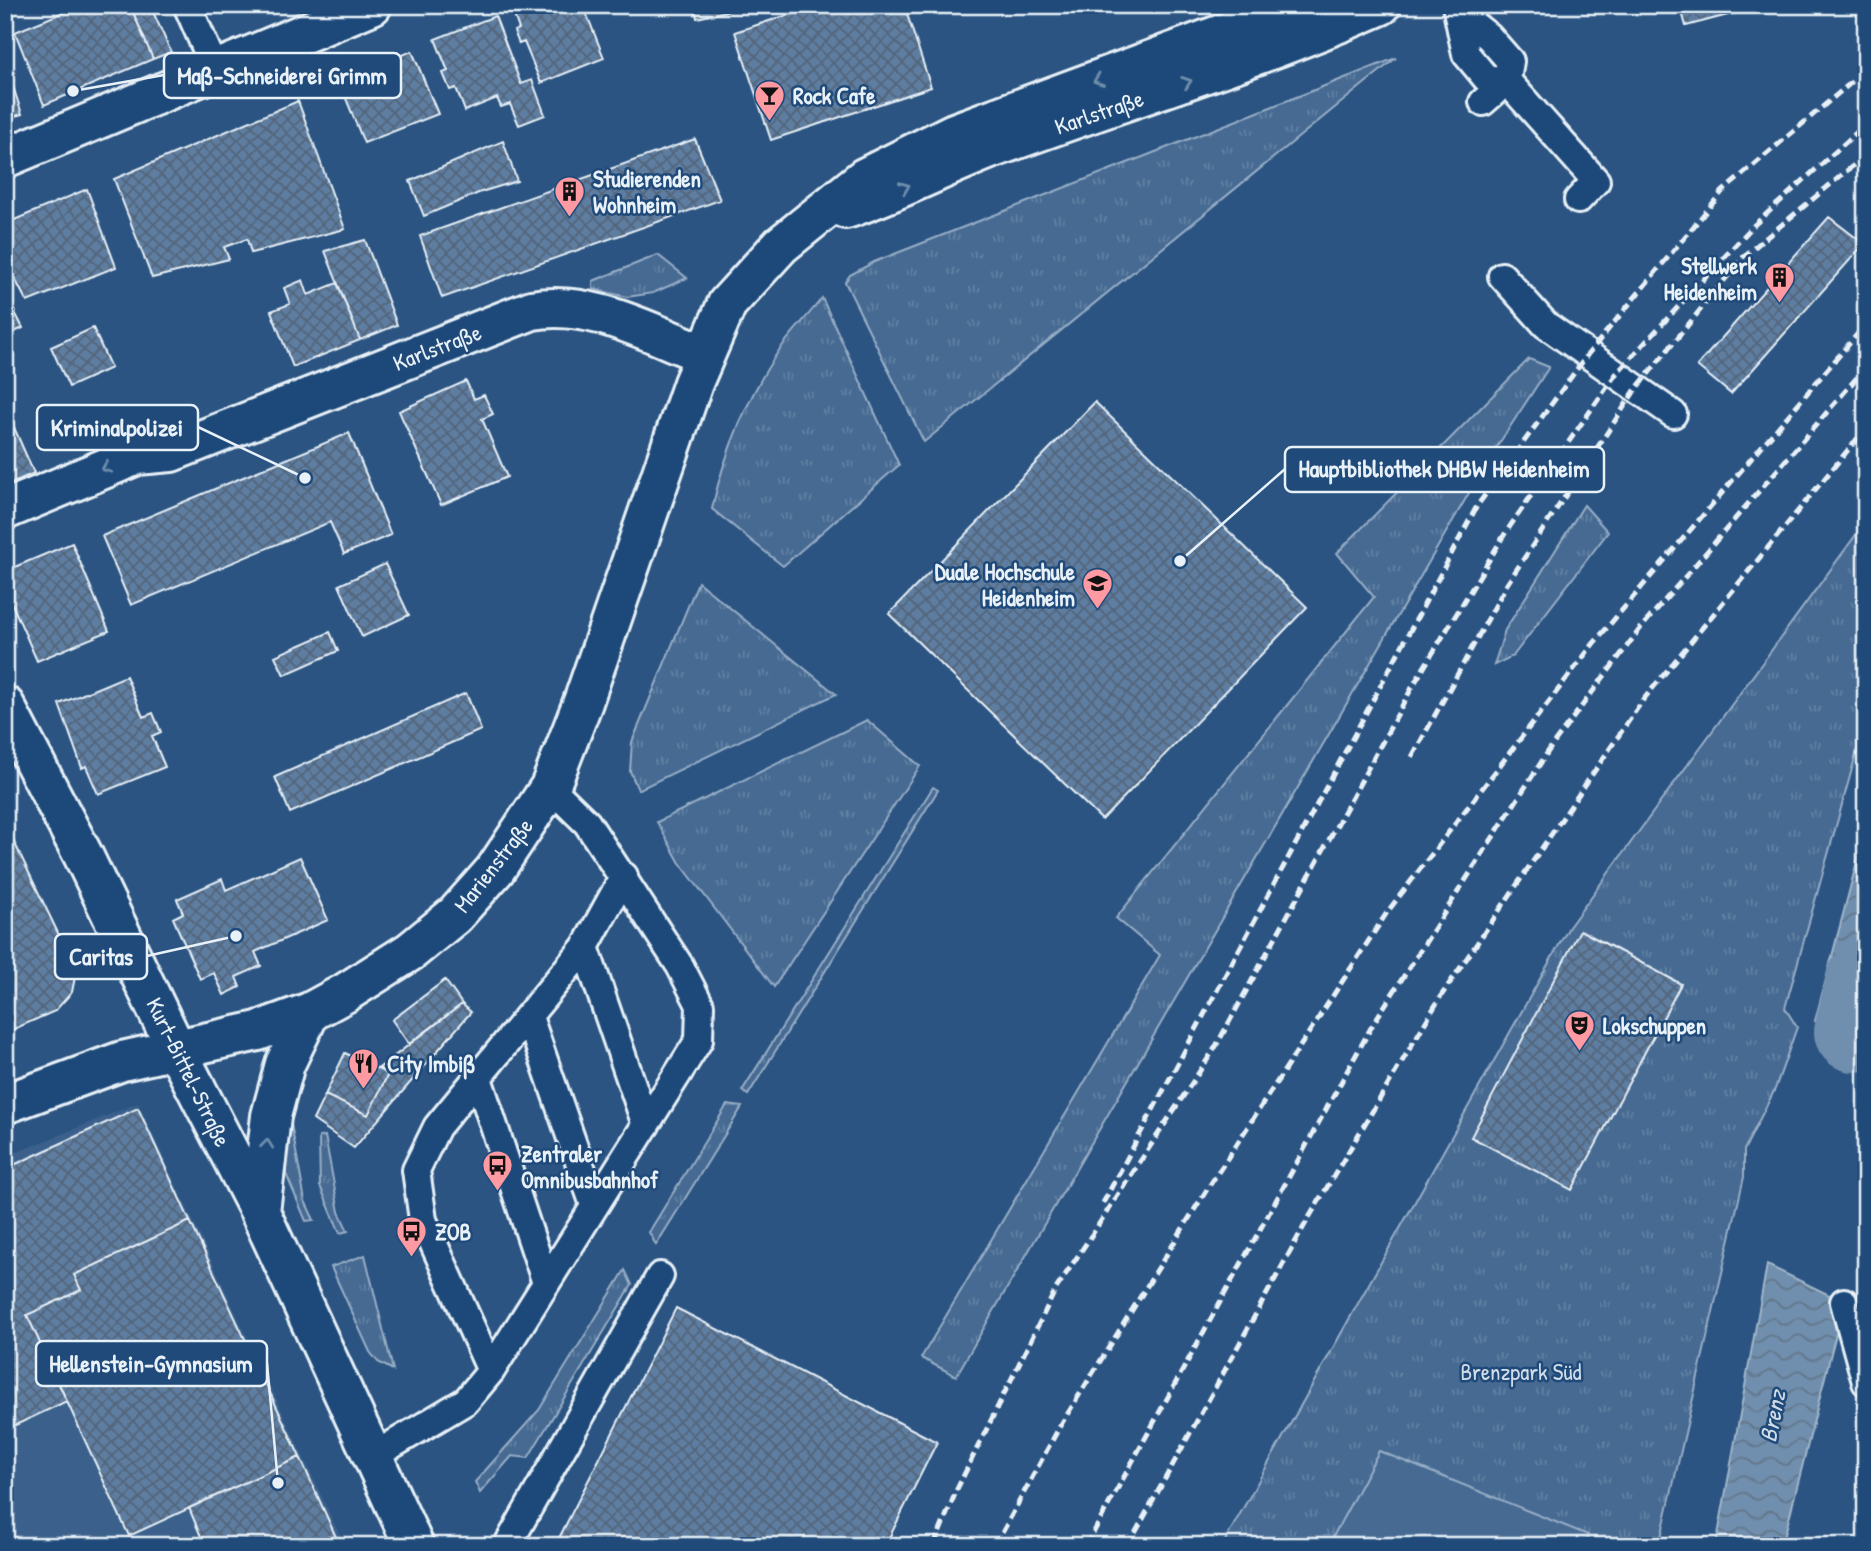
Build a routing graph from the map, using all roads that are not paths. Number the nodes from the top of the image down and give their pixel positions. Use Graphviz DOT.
graph roads {
  1 [pos="187,5"];
  2 [pos="372,5"];
  3 [pos="1300,5"];
  4 [pos="1381,5"];
  5 [pos="1465,8"];
  6 [pos="216,71"];
  7 [pos="1507,81"];
  8 [pos="1483,102"];
  9 [pos="5,158"];
  10 [pos="1578,200"];
  11 [pos="818,218"];
  12 [pos="1502,276"];
  13 [pos="704,354"];
  14 [pos="1673,414"];
  15 [pos="5,510"];
  16 [pos="5,706"];
  17 [pos="550,787"];
  18 [pos="624,876"];
  19 [pos="585,947"];
  20 [pos="310,1012"];
  21 [pos="528,1017"];
  22 [pos="176,1049"];
  23 [pos="478,1078"];
  24 [pos="5,1104"];
  25 [pos="646,1125"];
  26 [pos="594,1205"];
  27 [pos="260,1212"];
  28 [pos="660,1276"];
  29 [pos="546,1283"];
  30 [pos="1844,1302"];
  31 [pos="491,1371"];
  32 [pos="1866,1382"];
  33 [pos="374,1455"];
  34 [pos="414,1546"];
  35 [pos="507,1546"];
  1 -- 6 [label="lane"];
  2 -- 6 [label="street"];
  3 -- 11 [label="street, Karlstraße, one-way"];
  11 -- 4 [label="street, Karlstraße, one-way"];
  5 -- 7 [label="lane"];
  6 -- 9 [label="street"];
  7 -- 8 [label="lane"];
  7 -- 10 [label="lane"];
  11 -- 13 [label="street, Karlstraße"];
  12 -- 14 [label="lane"];
  13 -- 15 [label="street, Karlstraße, one-way"];
  13 -- 17 [label="street, Marienstraße"];
  16 -- 22 [label="street, Kurt-Bittel-Straße"];
  17 -- 18 [label="lane"];
  17 -- 20 [label="street, Marienstraße"];
  18 -- 19 [label="lane"];
  18 -- 25 [label="lane"];
  19 -- 21 [label="lane"];
  19 -- 25 [label="lane"];
  20 -- 22 [label="street, Marienstraße"];
  27 -- 20 [label="street, Kurt-Bittel-Straße, one-way"];
  21 -- 23 [label="lane"];
  21 -- 26 [label="lane"];
  22 -- 24 [label="street, Marienstraße"];
  22 -- 27 [label="street, Kurt-Bittel-Straße"];
  23 -- 29 [label="lane"];
  23 -- 31 [label="lane"];
  25 -- 26 [label="lane"];
  26 -- 29 [label="lane"];
  27 -- 33 [label="street, Kurt-Bittel-Straße"];
  28 -- 35 [label="lane"];
  29 -- 31 [label="lane"];
  30 -- 32 [label="lane"];
  31 -- 33 [label="lane"];
  33 -- 34 [label="street, Kurt-Bittel-Straße"];
}
